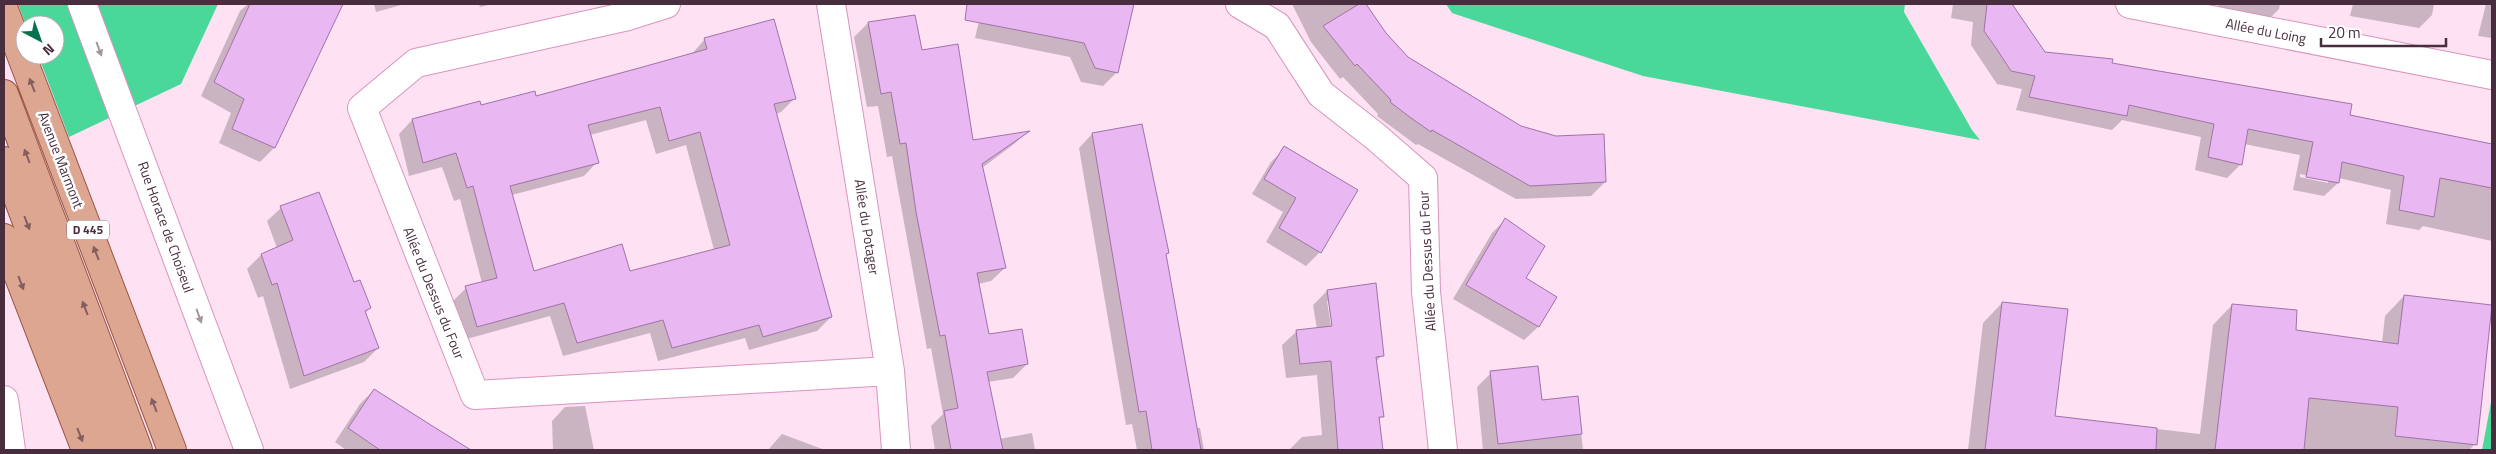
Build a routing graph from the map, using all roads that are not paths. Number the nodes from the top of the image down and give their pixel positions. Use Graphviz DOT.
graph roads {
  1 [pos="82,4"];
  2 [pos="666,4"];
  3 [pos="831,4"];
  4 [pos="1240,4"];
  5 [pos="2130,4"];
  6 [pos="4,10"];
  7 [pos="2188,10"];
  8 [pos="2492,75"];
  9 [pos="4,94"];
  10 [pos="4,161"];
  11 [pos="4,238"];
  12 [pos="890,370"];
  13 [pos="4,400"];
  14 [pos="11,450"];
  15 [pos="86,450"];
  16 [pos="113,450"];
  17 [pos="138,450"];
  18 [pos="172,450"];
  19 [pos="249,450"];
  20 [pos="896,450"];
  21 [pos="1443,450"];
  1 -- 19 [label="street, Rue Horace de Choiseul, one-way"];
  2 -- 12 [label="street, Allée du Dessus du Four"];
  3 -- 12 [label="street, Allée du Potager"];
  4 -- 21 [label="street, Allée du Dessus du Four"];
  5 -- 7 [label="street, Allée du Loing"];
  18 -- 6 [label="main road, Avenue Marmont / D 445, one-way"];
  7 -- 8 [label="street, Allée du Loing"];
  17 -- 9 [label="main road, D 445, one-way"];
  10 -- 16 [label="main road, one-way"];
  11 -- 15 [label="main road, one-way"];
  12 -- 20 [label="street, Allée du Potager"];
  13 -- 14 [label="street"];
}
